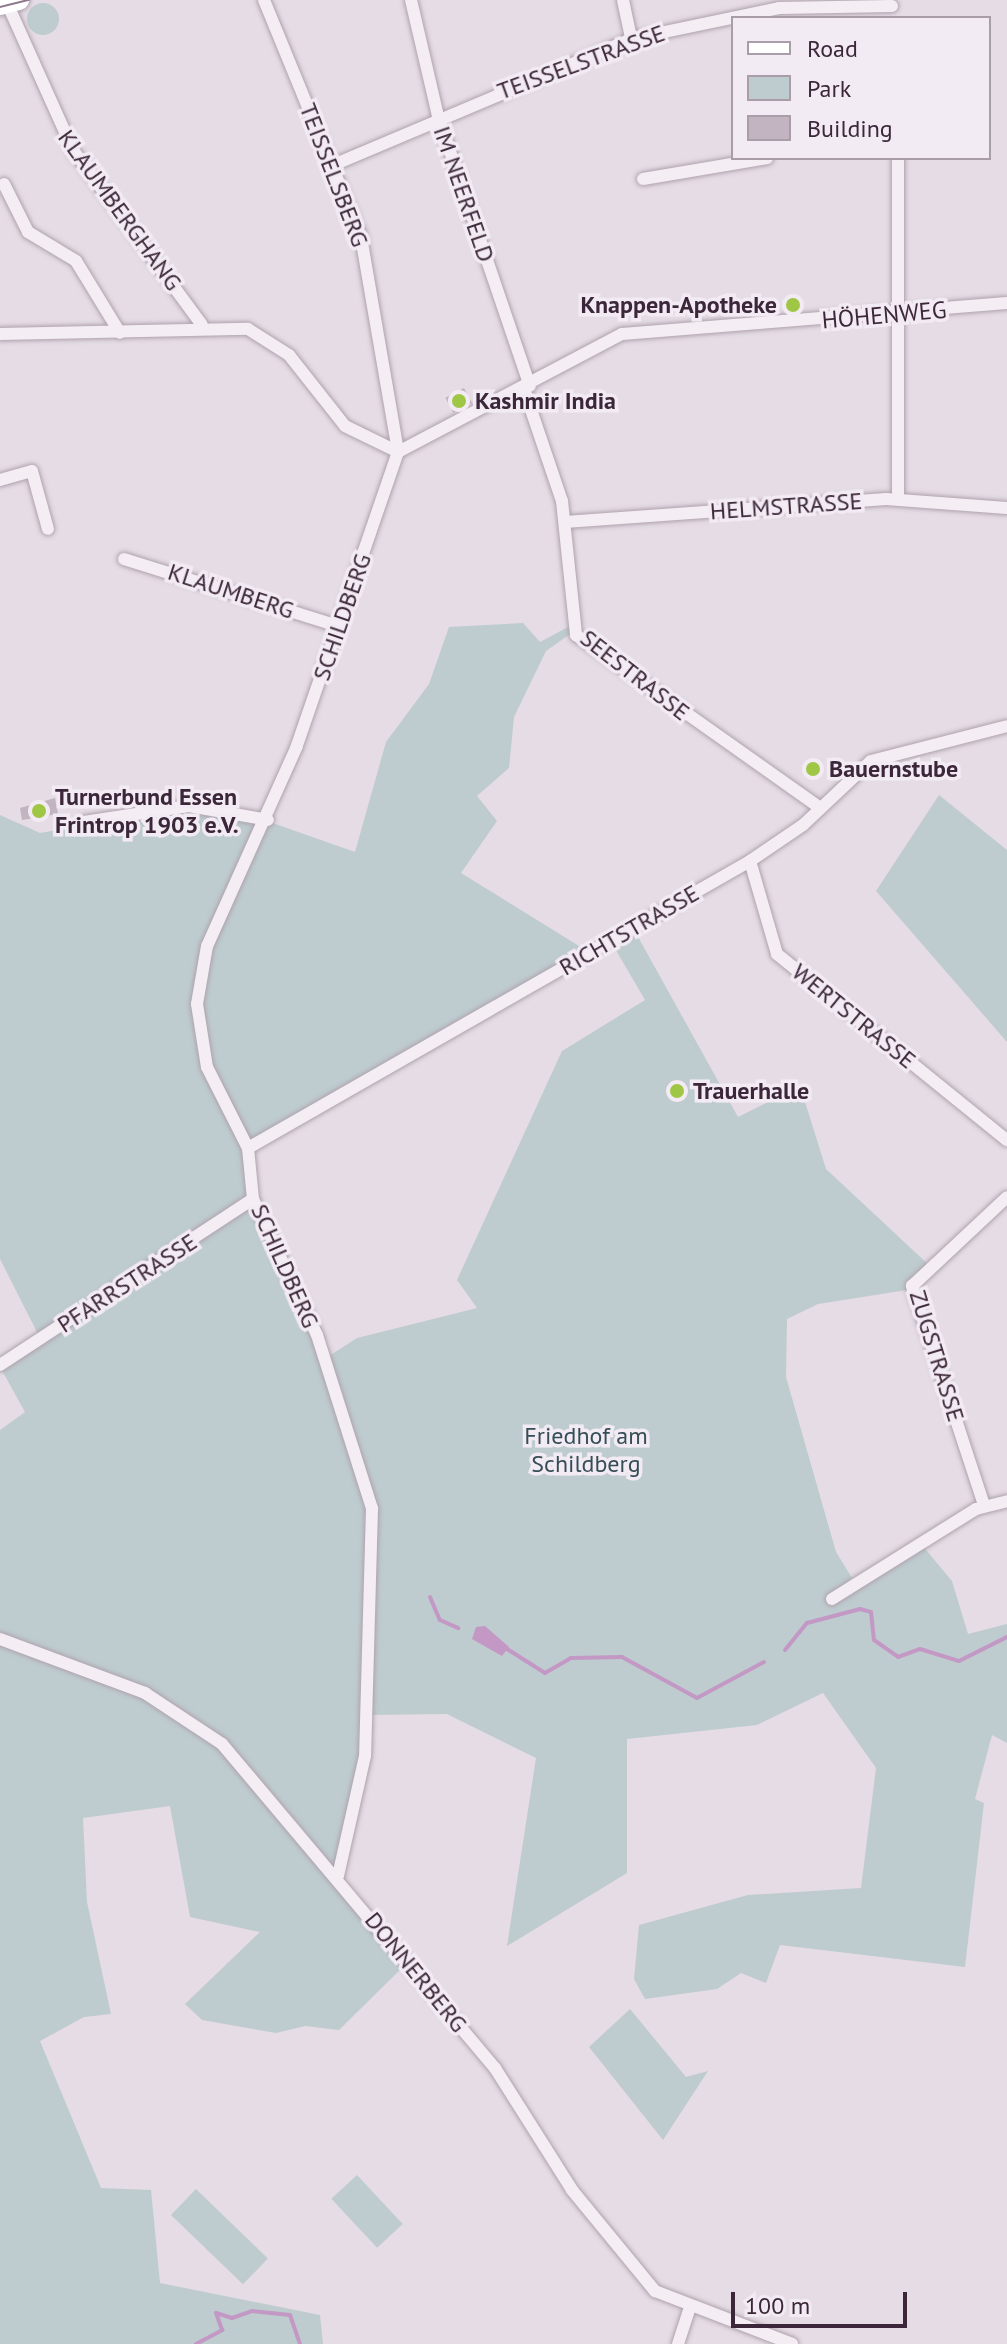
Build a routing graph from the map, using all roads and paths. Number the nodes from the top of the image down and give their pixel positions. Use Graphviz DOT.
graph roads {
  1 [pos="264,0"];
  2 [pos="411,0"];
  3 [pos="623,0"];
  4 [pos="9,3"];
  5 [pos="893,8"];
  6 [pos="741,16"];
  7 [pos="731,18"];
  8 [pos="631,39"];
  9 [pos="438,116"];
  10 [pos="755,160"];
  11 [pos="898,160"];
  12 [pos="331,166"];
  13 [pos="643,179"];
  14 [pos="4,184"];
  15 [pos="1007,303"];
  16 [pos="903,314"];
  17 [pos="202,325"];
  18 [pos="120,333"];
  19 [pos="0,334"];
  20 [pos="527,387"];
  21 [pos="398,452"];
  22 [pos="0,480"];
  23 [pos="898,498"];
  24 [pos="1007,508"];
  25 [pos="565,522"];
  26 [pos="48,529"];
  27 [pos="124,559"];
  28 [pos="338,626"];
  29 [pos="1007,726"];
  30 [pos="820,808"];
  31 [pos="268,820"];
  32 [pos="84,822"];
  33 [pos="750,861"];
  34 [pos="1007,1140"];
  35 [pos="248,1148"];
  36 [pos="1007,1197"];
  37 [pos="253,1199"];
  38 [pos="0,1365"];
  39 [pos="1007,1501"];
  40 [pos="984,1505"];
  41 [pos="832,1599"];
  42 [pos="0,1639"];
  43 [pos="338,1876"];
  44 [pos="690,2308"];
  45 [pos="678,2344"];
  46 [pos="792,2344"];
  1 -- 12 [label="street, TEISSELSBERG"];
  2 -- 9 [label="street, IM NEERFELD"];
  3 -- 8 [label="street"];
  4 -- 17 [label="street, KLAUMBERGHANG"];
  5 -- 6 [label="street, TEISSELSTRASSE"];
  7 -- 8 [label="street, TEISSELSTRASSE"];
  8 -- 9 [label="street, TEISSELSTRASSE"];
  9 -- 12 [label="street, TEISSELSTRASSE"];
  9 -- 20 [label="street, IM NEERFELD"];
  10 -- 13 [label="street"];
  11 -- 16 [label="street"];
  12 -- 21 [label="street, TEISSELSBERG"];
  14 -- 18 [label="street"];
  15 -- 16 [label="street, HÖHENWEG"];
  16 -- 20 [label="street, HÖHENWEG"];
  16 -- 23 [label="street"];
  17 -- 18 [label="street"];
  17 -- 21 [label="street"];
  18 -- 19 [label="street"];
  20 -- 21 [label="street, HÖHENWEG"];
  20 -- 25 [label="street, SEESTRASSE"];
  21 -- 28 [label="street, SCHILDBERG"];
  22 -- 26 [label="street"];
  23 -- 24 [label="street, HELMSTRASSE"];
  23 -- 25 [label="street, HELMSTRASSE"];
  25 -- 30 [label="street, SEESTRASSE"];
  27 -- 28 [label="street, KLAUMBERG"];
  28 -- 31 [label="street, SCHILDBERG"];
  29 -- 30 [label="street, RICHTSTRASSE"];
  30 -- 33 [label="street, RICHTSTRASSE"];
  31 -- 32 [label="street"];
  31 -- 35 [label="street, SCHILDBERG"];
  33 -- 34 [label="street, WERTSTRASSE"];
  33 -- 35 [label="street, RICHTSTRASSE"];
  35 -- 37 [label="street, SCHILDBERG"];
  36 -- 40 [label="street, ZUGSTRASSE"];
  37 -- 38 [label="street, PFARRSTRASSE"];
  37 -- 43 [label="street, SCHILDBERG"];
  39 -- 40 [label="street"];
  40 -- 41 [label="street"];
  42 -- 43 [label="street, DONNERBERG"];
  43 -- 44 [label="street, DONNERBERG"];
  44 -- 45 [label="street"];
  44 -- 46 [label="street, DONNERBERG"];
}
